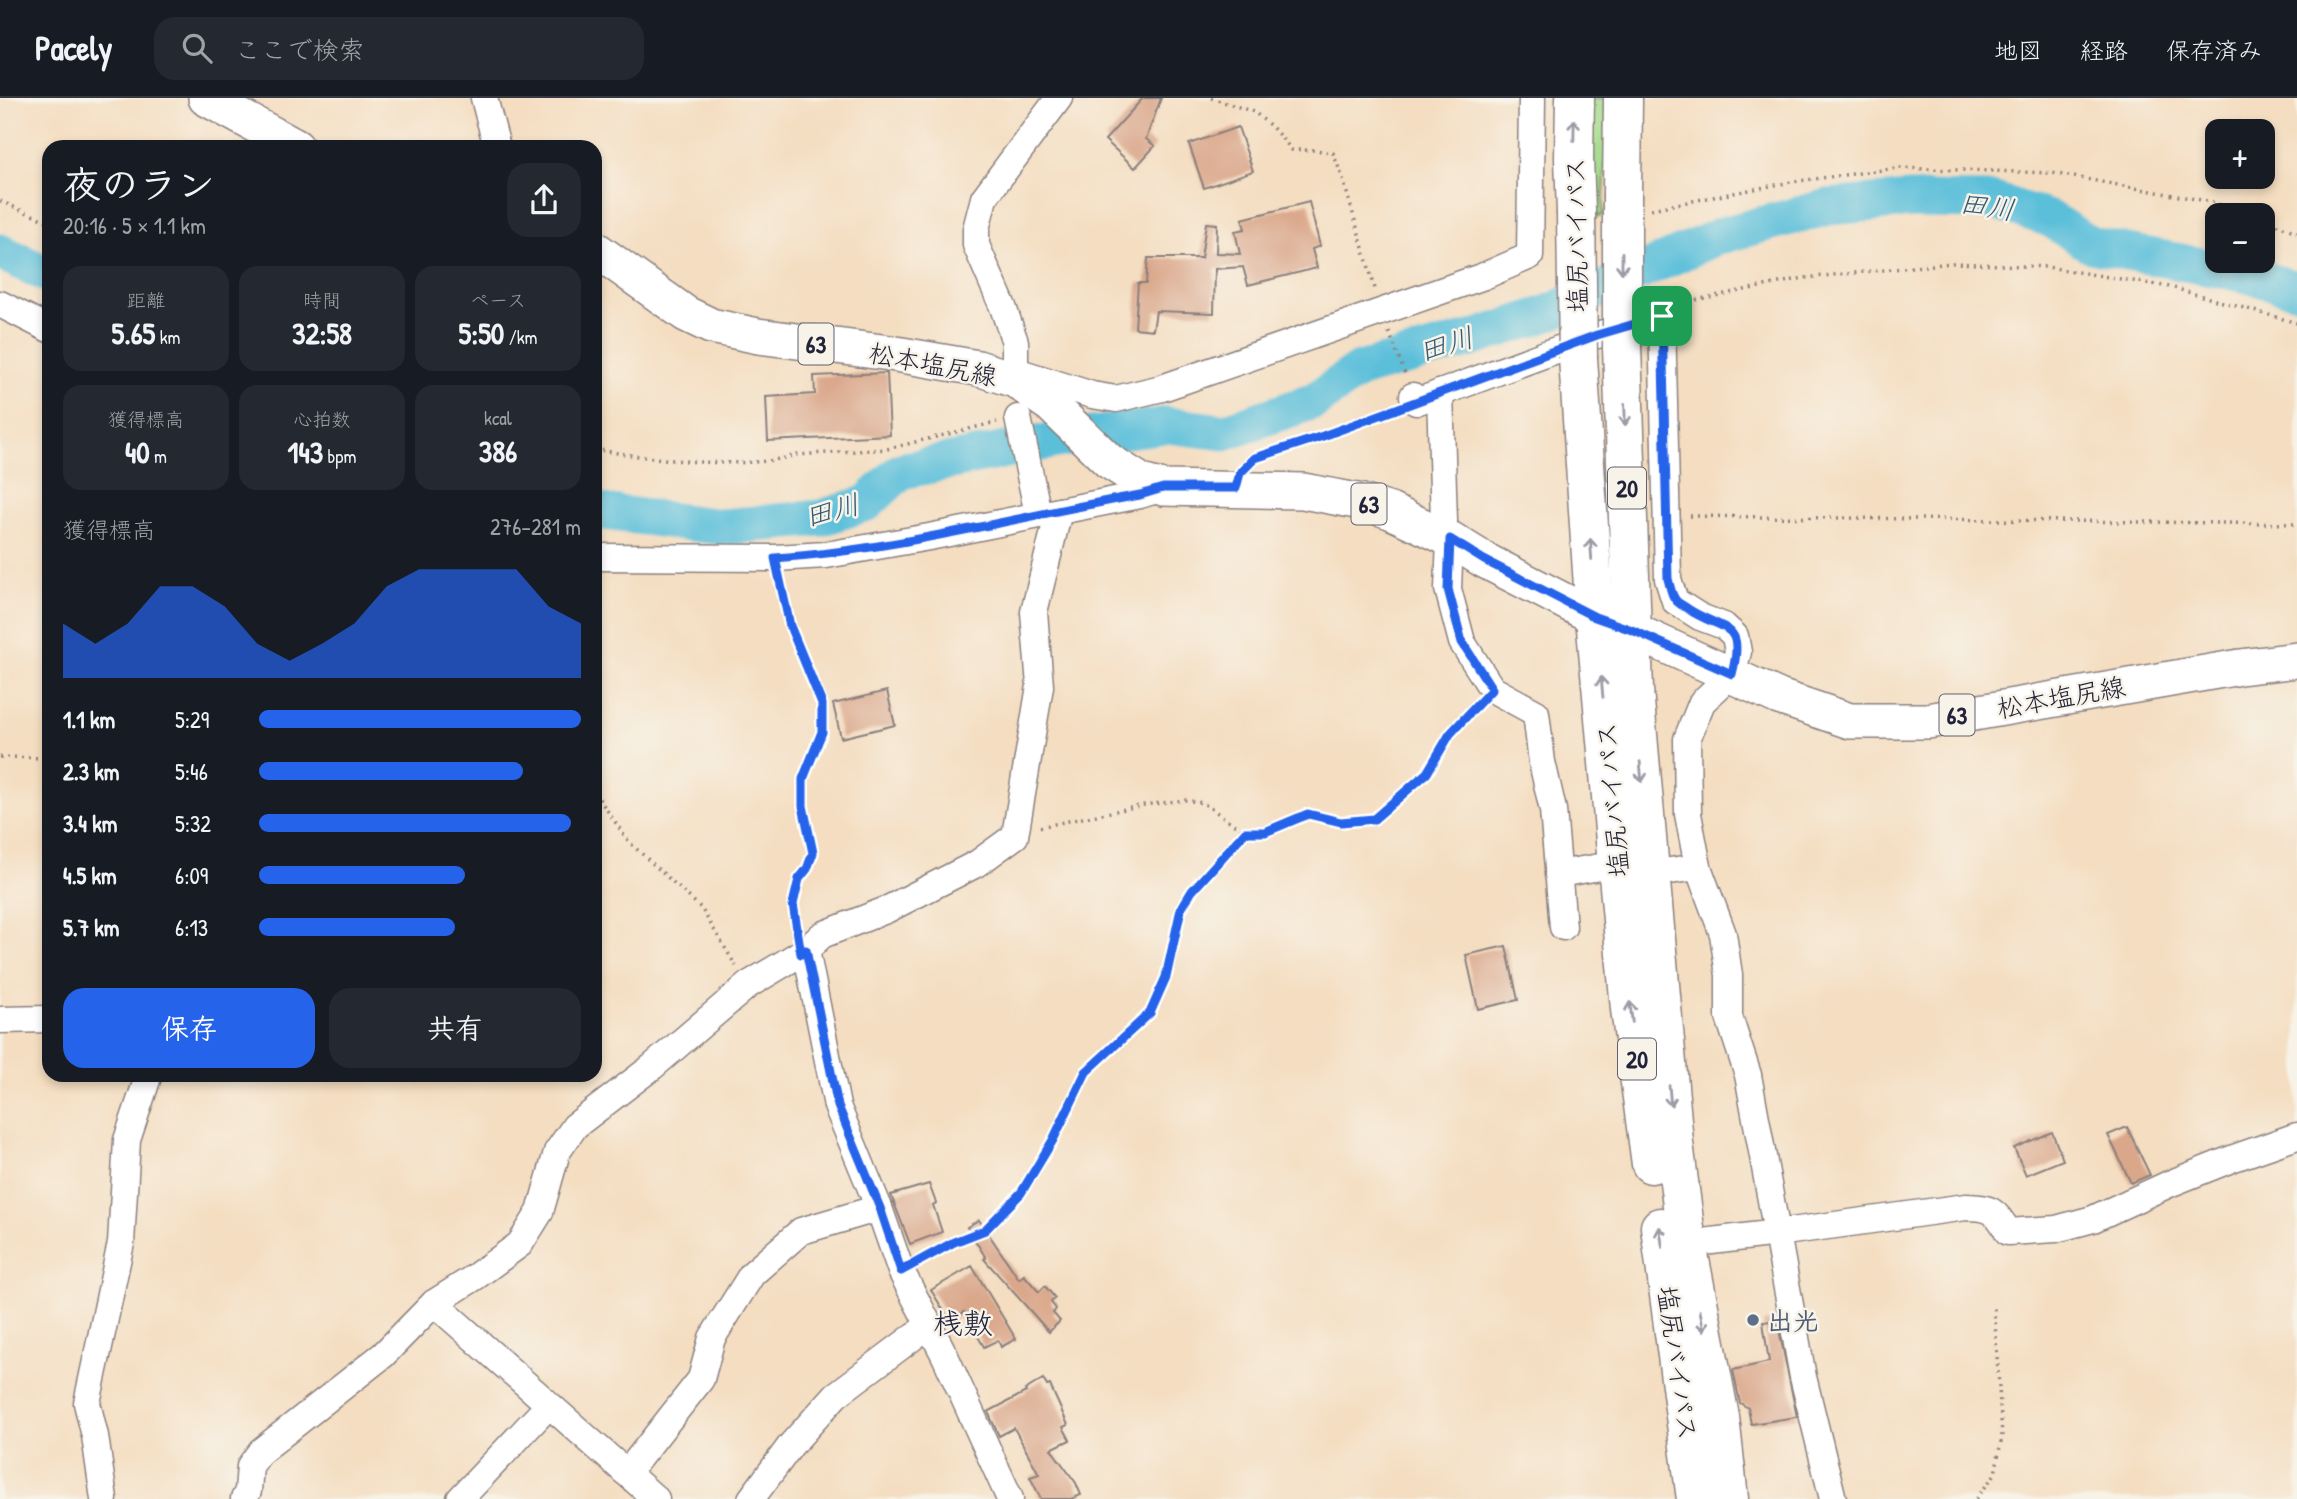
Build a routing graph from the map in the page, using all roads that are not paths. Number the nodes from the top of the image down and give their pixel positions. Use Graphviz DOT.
graph roads {
  1 [pos="206,98"];
  2 [pos="484,98"];
  3 [pos="1059,98"];
  4 [pos="1532,98"];
  5 [pos="1575,98"];
  6 [pos="1623,98"];
  7 [pos="283,140"];
  8 [pos="495,140"];
  9 [pos="602,254"];
  10 [pos="0,304"];
  11 [pos="42,325"];
  12 [pos="1015,376"];
  13 [pos="1018,421"];
  14 [pos="1163,488"];
  15 [pos="1044,510"];
  16 [pos="1444,536"];
  17 [pos="602,557"];
  18 [pos="1595,617"];
  19 [pos="1632,630"];
  20 [pos="2297,660"];
  21 [pos="1732,674"];
  22 [pos="1618,864"];
  23 [pos="1698,867"];
  24 [pos="1670,871"];
  25 [pos="1558,874"];
  26 [pos="1563,927"];
  27 [pos="804,952"];
  28 [pos="42,1019"];
  29 [pos="0,1020"];
  30 [pos="146,1082"];
  31 [pos="2297,1136"];
  32 [pos="880,1208"];
  33 [pos="1776,1233"];
  34 [pos="1687,1244"];
  35 [pos="433,1303"];
  36 [pos="929,1325"];
  37 [pos="548,1406"];
  38 [pos="624,1471"];
  39 [pos="104,1499"];
  40 [pos="244,1499"];
  41 [pos="460,1499"];
  42 [pos="656,1499"];
  43 [pos="751,1499"];
  44 [pos="1010,1499"];
  45 [pos="1696,1499"];
  46 [pos="1729,1499"];
  47 [pos="1833,1499"];
  1 -- 7 [label="main road"];
  2 -- 8 [label="street"];
  3 -- 12 [label="street"];
  4 -- 12 [label="street"];
  18 -- 5 [label="highway, 塩尻バイパス / 20, one-way, bridge"];
  6 -- 19 [label="highway, 塩尻バイパス / 20, one-way, bridge"];
  9 -- 12 [label="main road, 松本塩尻線 / 63"];
  10 -- 11 [label="street"];
  12 -- 14 [label="main road, 松本塩尻線 / 63"];
  13 -- 15 [label="street"];
  14 -- 15 [label="street"];
  14 -- 16 [label="main road, 松本塩尻線 / 63"];
  15 -- 17 [label="street"];
  15 -- 27 [label="street"];
  16 -- 18 [label="main road, 松本塩尻線 / 63"];
  16 -- 21 [label="street"];
  16 -- 25 [label="street"];
  18 -- 19 [label="main road, 松本塩尻線 / 63"];
  22 -- 18 [label="highway, 塩尻バイパス / 20, one-way"];
  19 -- 21 [label="main road, 松本塩尻線 / 63"];
  19 -- 34 [label="highway, 塩尻バイパス / 20, one-way"];
  20 -- 21 [label="main road, 松本塩尻線 / 63"];
  21 -- 23 [label="street"];
  22 -- 25 [label="street"];
  45 -- 22 [label="highway, 塩尻バイパス / 20, one-way"];
  23 -- 24 [label="street"];
  23 -- 33 [label="street"];
  25 -- 26 [label="street"];
  27 -- 32 [label="street"];
  27 -- 35 [label="street"];
  28 -- 29 [label="street"];
  30 -- 39 [label="street"];
  31 -- 33 [label="street"];
  32 -- 36 [label="street"];
  32 -- 38 [label="street"];
  33 -- 34 [label="street"];
  33 -- 47 [label="street"];
  34 -- 46 [label="highway, 塩尻バイパス / 20, one-way"];
  35 -- 37 [label="street"];
  35 -- 40 [label="street"];
  36 -- 43 [label="street"];
  36 -- 44 [label="street"];
  37 -- 38 [label="street"];
  37 -- 41 [label="street"];
  38 -- 42 [label="street"];
}
